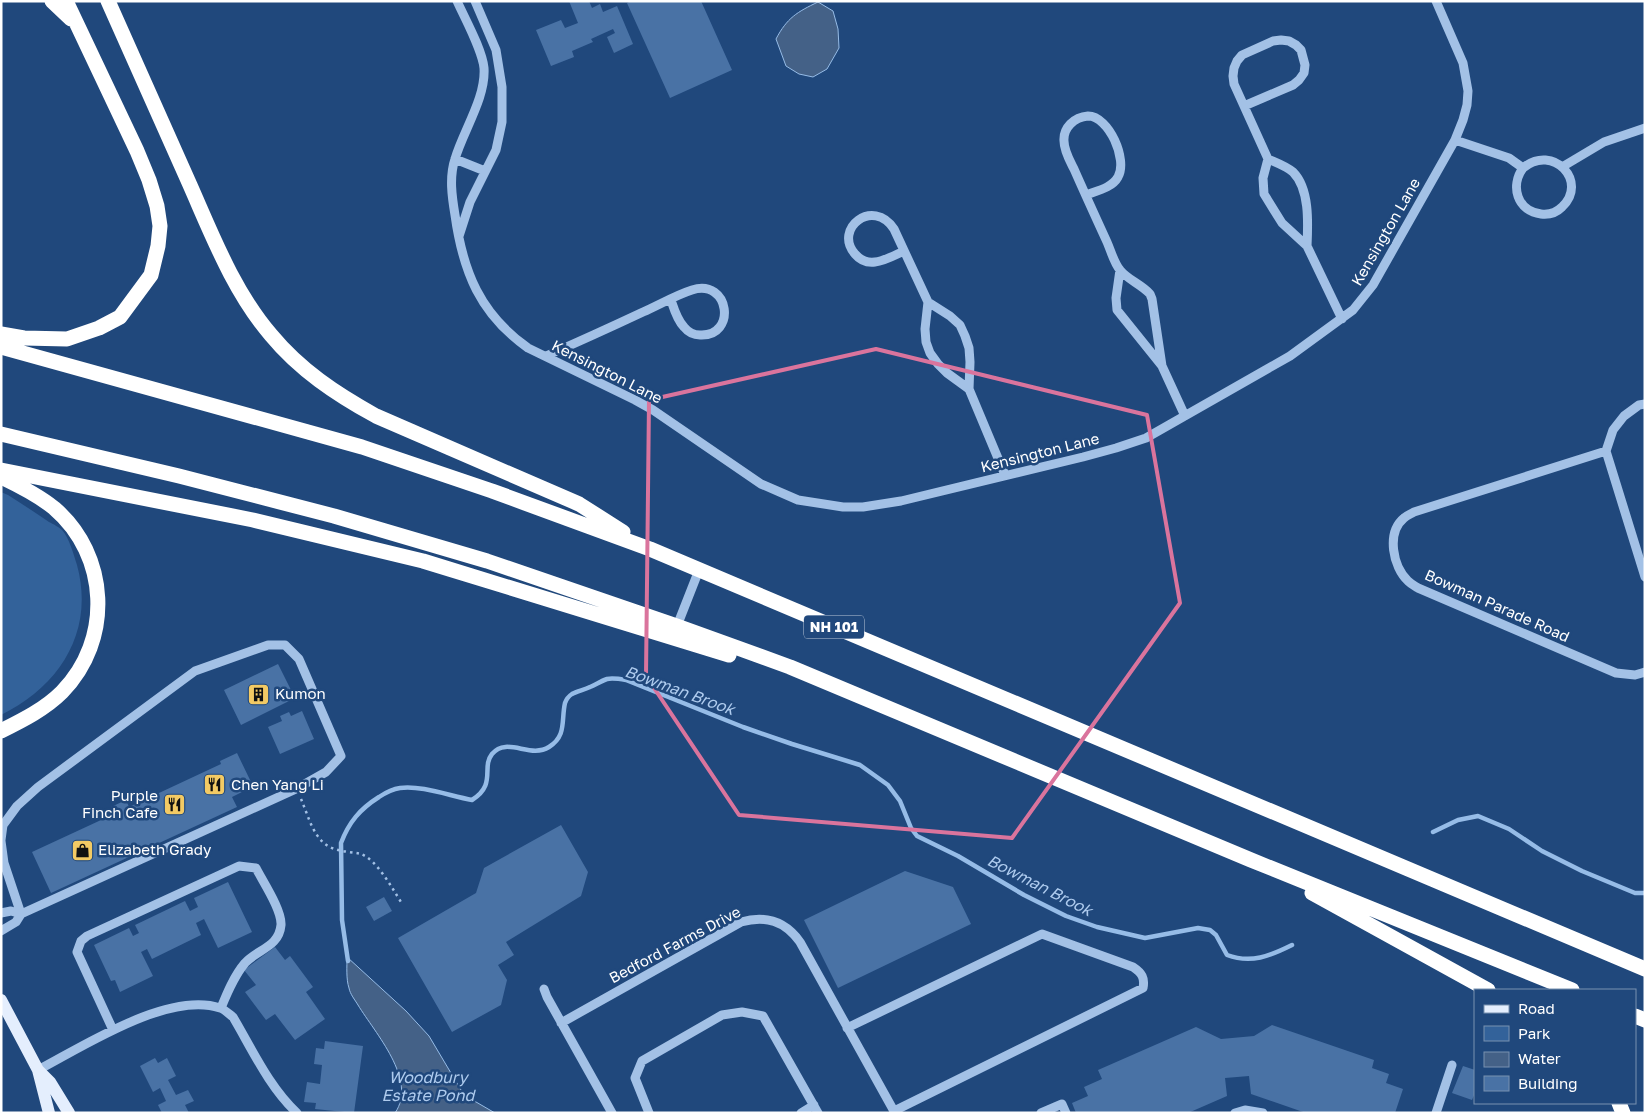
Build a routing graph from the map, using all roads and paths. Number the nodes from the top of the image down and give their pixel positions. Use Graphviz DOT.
graph roads {
  1 [pos="52,1"];
  2 [pos="66,1"];
  3 [pos="108,1"];
  4 [pos="457,1"];
  5 [pos="1436,1"];
  6 [pos="477,5"];
  7 [pos="463,16"];
  8 [pos="79,26"];
  9 [pos="1244,106"];
  10 [pos="1645,128"];
  11 [pos="1455,140"];
  12 [pos="454,159"];
  13 [pos="1268,159"];
  14 [pos="1562,166"];
  15 [pos="1523,168"];
  16 [pos="485,171"];
  17 [pos="1086,195"];
  18 [pos="458,236"];
  19 [pos="1307,246"];
  20 [pos="904,251"];
  21 [pos="1120,270"];
  22 [pos="670,300"];
  23 [pos="928,302"];
  24 [pos="1342,319"];
  25 [pos="1,334"];
  26 [pos="1,347"];
  27 [pos="546,356"];
  28 [pos="1162,366"];
  29 [pos="969,389"];
  30 [pos="1645,404"];
  31 [pos="1185,416"];
  32 [pos="1,434"];
  33 [pos="1606,451"];
  34 [pos="1,470"];
  35 [pos="1005,475"];
  36 [pos="1,477"];
  37 [pos="650,549"];
  38 [pos="699,570"];
  39 [pos="1645,577"];
  40 [pos="677,626"];
  41 [pos="790,667"];
  42 [pos="1645,672"];
  43 [pos="2,730"];
  44 [pos="296,789"];
  45 [pos="1,840"];
  46 [pos="1251,860"];
  47 [pos="401,902"];
  48 [pos="1,913"];
  49 [pos="21,914"];
  50 [pos="1,931"];
  51 [pos="1645,969"];
  52 [pos="544,989"];
  53 [pos="1486,989"];
  54 [pos="1570,989"];
  55 [pos="1,1000"];
  56 [pos="221,1008"];
  57 [pos="561,1022"];
  58 [pos="847,1028"];
  59 [pos="113,1030"];
  60 [pos="1452,1065"];
  61 [pos="38,1070"];
  62 [pos="816,1109"];
  63 [pos="894,1112"];
  64 [pos="49,1113"];
  65 [pos="69,1113"];
  66 [pos="297,1113"];
  67 [pos="612,1113"];
  68 [pos="649,1113"];
  69 [pos="800,1113"];
  70 [pos="1041,1113"];
  71 [pos="1066,1113"];
  72 [pos="1235,1113"];
  73 [pos="1263,1113"];
  74 [pos="1436,1113"];
  1 -- 8 [label="highway"];
  2 -- 8 [label="highway"];
  3 -- 37 [label="highway"];
  4 -- 7 [label="street, Kensington Lane"];
  5 -- 11 [label="street, Kensington Lane"];
  6 -- 7 [label="street"];
  6 -- 16 [label="street"];
  7 -- 12 [label="street, Kensington Lane"];
  8 -- 25 [label="highway"];
  9 -- 9 [label="street"];
  9 -- 13 [label="street"];
  10 -- 14 [label="street"];
  11 -- 15 [label="street"];
  11 -- 24 [label="street, Kensington Lane"];
  12 -- 16 [label="street"];
  12 -- 18 [label="street, Kensington Lane"];
  13 -- 19 [label="street"];
  13 -- 19 [label="street"];
  14 -- 15 [label="street"];
  14 -- 15 [label="street"];
  16 -- 18 [label="street"];
  17 -- 17 [label="street"];
  17 -- 21 [label="street"];
  18 -- 27 [label="street, Kensington Lane"];
  19 -- 24 [label="street"];
  20 -- 20 [label="street"];
  20 -- 23 [label="street"];
  21 -- 28 [label="street"];
  21 -- 28 [label="street"];
  22 -- 22 [label="street"];
  22 -- 27 [label="street"];
  23 -- 29 [label="street"];
  23 -- 29 [label="street"];
  24 -- 31 [label="street, Kensington Lane"];
  26 -- 37 [label="highway, NH 101"];
  27 -- 35 [label="street, Kensington Lane"];
  28 -- 31 [label="street"];
  29 -- 35 [label="street"];
  30 -- 33 [label="street"];
  31 -- 35 [label="street, Kensington Lane"];
  32 -- 40 [label="highway"];
  33 -- 39 [label="street"];
  33 -- 42 [label="street, Bowman Parade Road"];
  34 -- 41 [label="highway"];
  36 -- 43 [label="highway"];
  37 -- 38 [label="highway, NH 101"];
  38 -- 40 [label="street"];
  38 -- 51 [label="highway, NH 101"];
  40 -- 41 [label="highway"];
  41 -- 46 [label="highway"];
  44 -- 45 [label="street"];
  44 -- 47 [label="path"];
  44 -- 49 [label="street"];
  45 -- 49 [label="street"];
  46 -- 53 [label="highway"];
  46 -- 54 [label="highway"];
  48 -- 49 [label="street"];
  49 -- 50 [label="street"];
  52 -- 57 [label="street"];
  55 -- 61 [label="main road"];
  56 -- 59 [label="street"];
  56 -- 59 [label="street"];
  56 -- 66 [label="street"];
  57 -- 58 [label="street, Bedford Farms Drive"];
  57 -- 67 [label="street"];
  58 -- 63 [label="street, Bedford Farms Drive"];
  58 -- 63 [label="street"];
  59 -- 61 [label="street"];
  60 -- 74 [label="street"];
  61 -- 64 [label="main road"];
  61 -- 65 [label="main road"];
  62 -- 68 [label="street"];
  62 -- 69 [label="street"];
  70 -- 71 [label="street"];
  72 -- 73 [label="street"];
}
